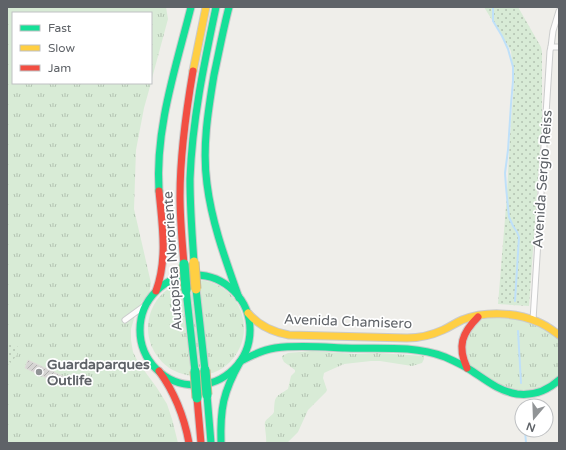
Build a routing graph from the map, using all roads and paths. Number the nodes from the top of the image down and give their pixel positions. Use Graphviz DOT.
graph roads {
  1 [pos="191,7"];
  2 [pos="206,7"];
  3 [pos="216,7"];
  4 [pos="229,7"];
  5 [pos="559,9"];
  6 [pos="552,47"];
  7 [pos="559,47"];
  8 [pos="156,291"];
  9 [pos="239,298"];
  10 [pos="146,304"];
  11 [pos="246,310"];
  12 [pos="478,316"];
  13 [pos="125,320"];
  14 [pos="533,320"];
  15 [pos="557,333"];
  16 [pos="240,362"];
  17 [pos="467,368"];
  18 [pos="159,371"];
  19 [pos="557,383"];
  20 [pos="190,443"];
  21 [pos="201,443"];
  22 [pos="211,443"];
  23 [pos="221,443"];
  1 -- 8 [label="main road"];
  2 -- 21 [label="main road, Autopista Nororiente, bridge"];
  3 -- 22 [label="main road, Autopista Nororiente, bridge"];
  4 -- 9 [label="main road"];
  5 -- 6 [label="street, Avenida Sergio Reiss"];
  6 -- 7 [label="street"];
  6 -- 14 [label="street, Avenida Sergio Reiss"];
  8 -- 9 [label="main road"];
  8 -- 10 [label="main road"];
  9 -- 11 [label="main road"];
  10 -- 13 [label="street"];
  10 -- 18 [label="main road"];
  11 -- 12 [label="main road, Avenida Chamisero"];
  11 -- 16 [label="main road"];
  12 -- 14 [label="main road, Avenida Chamisero"];
  12 -- 17 [label="main road"];
  14 -- 15 [label="main road, Avenida Chamisero"];
  16 -- 17 [label="main road, Avenida Chamisero"];
  16 -- 18 [label="main road"];
  16 -- 23 [label="main road"];
  17 -- 19 [label="main road, Avenida Chamisero"];
  18 -- 20 [label="main road"];
}
